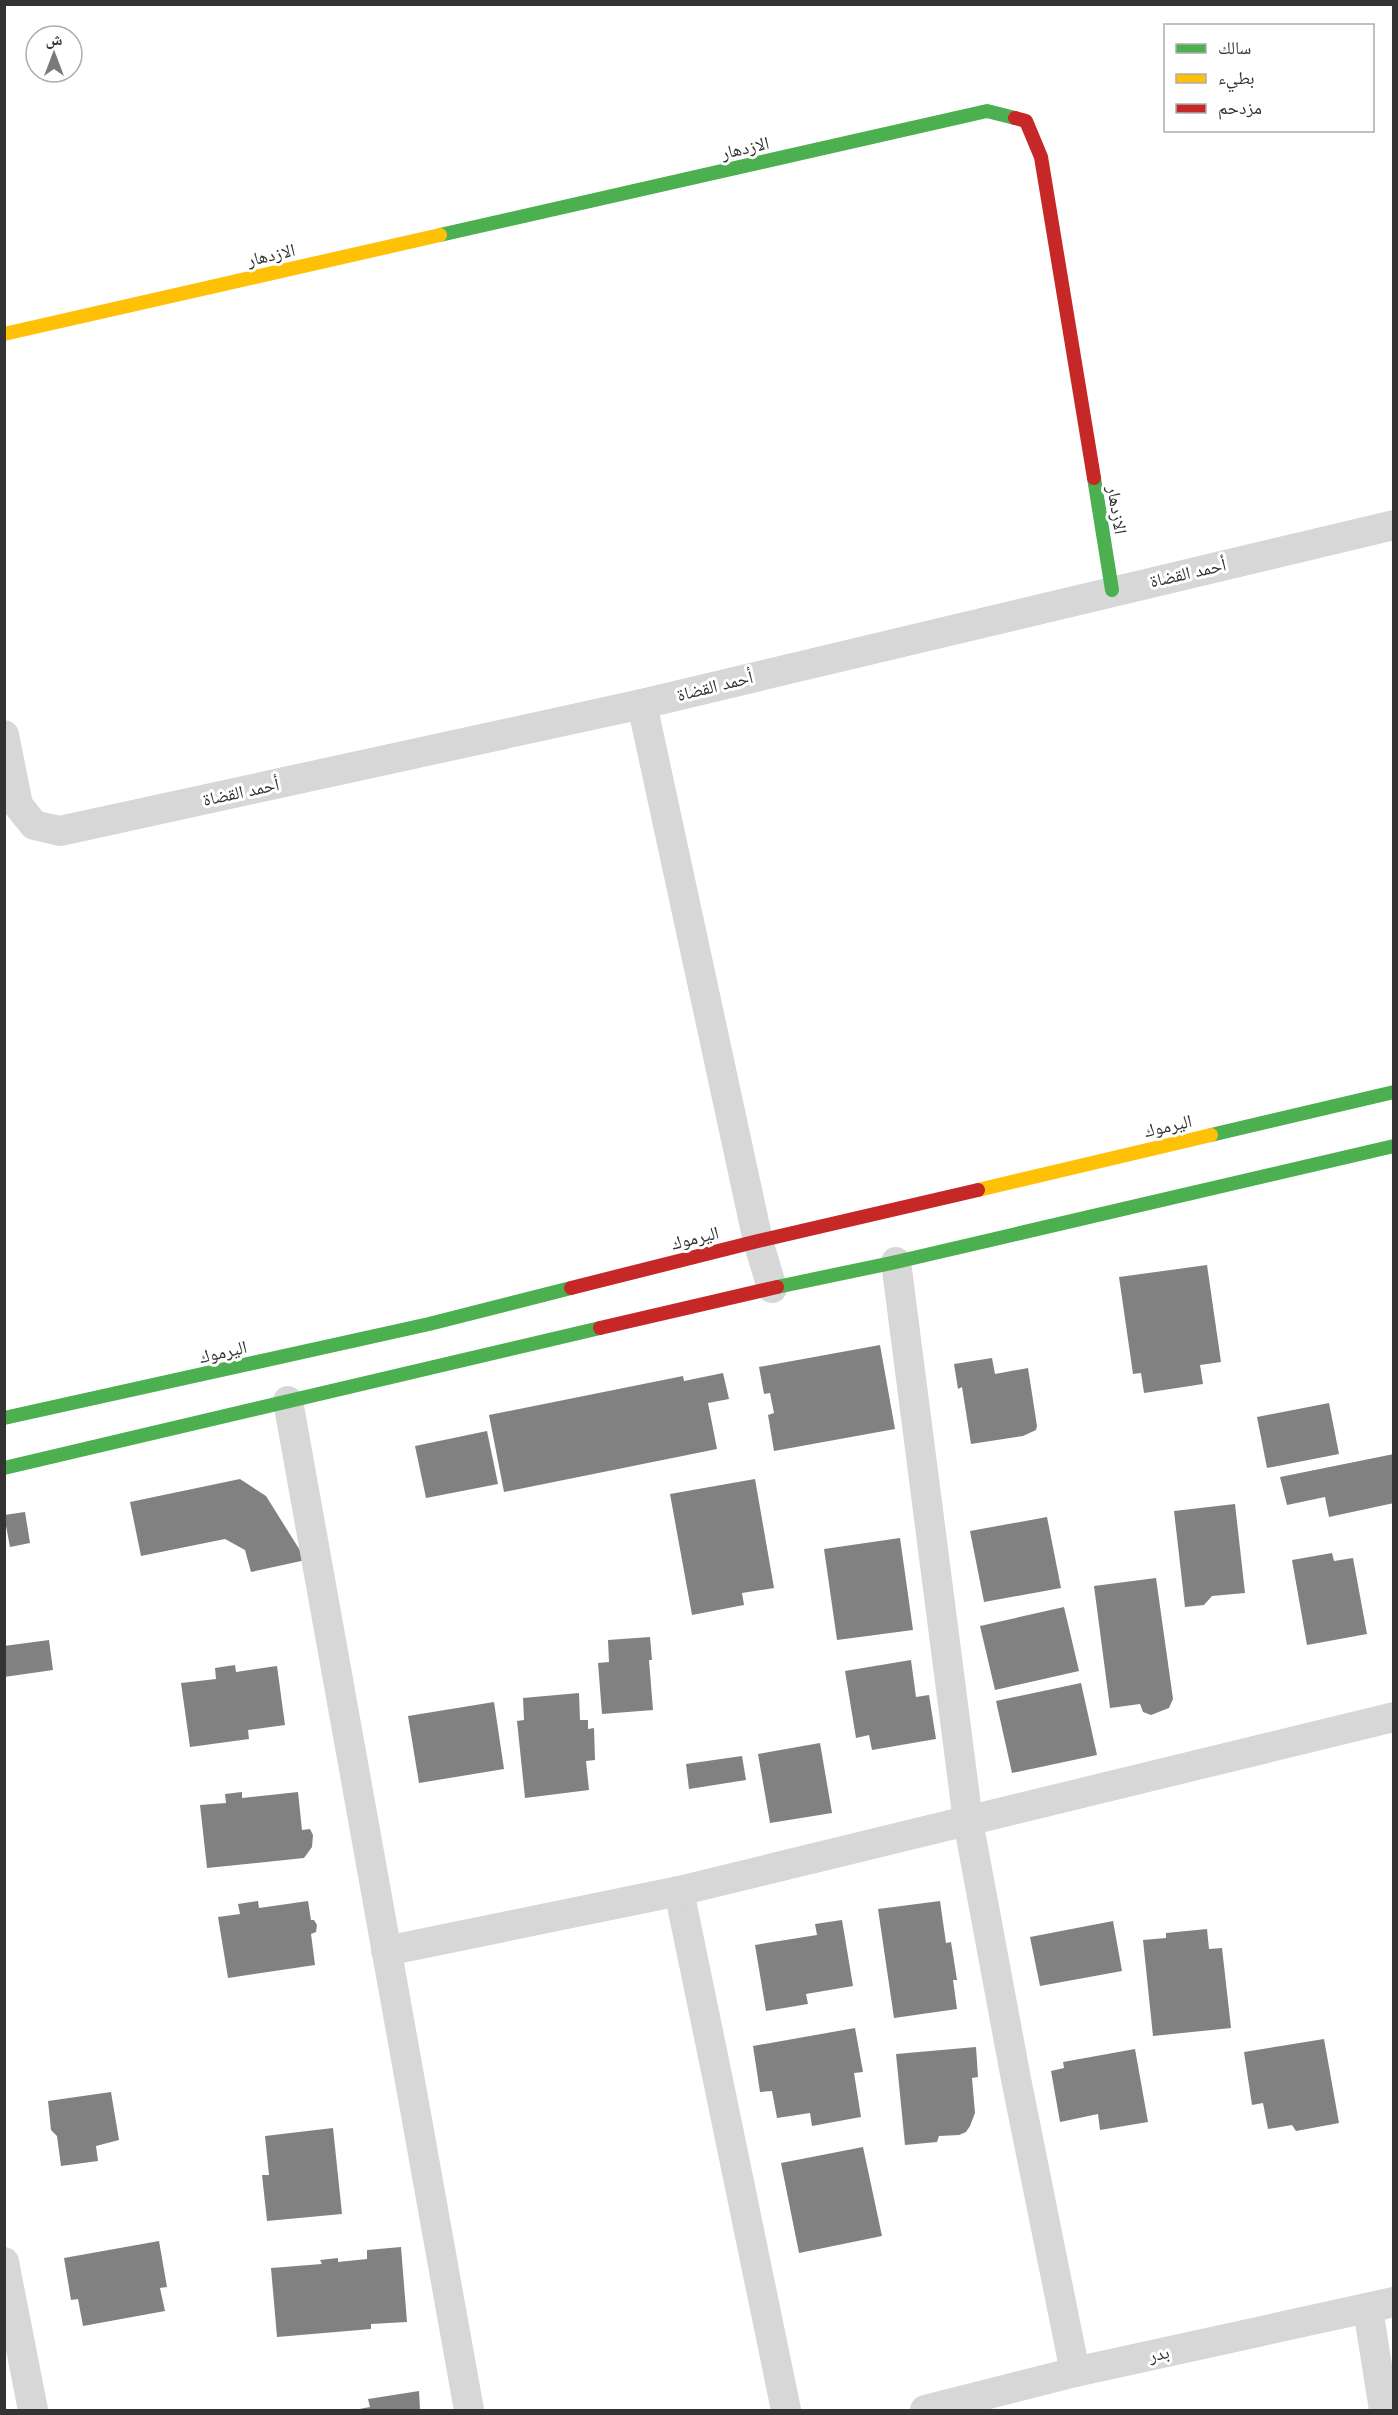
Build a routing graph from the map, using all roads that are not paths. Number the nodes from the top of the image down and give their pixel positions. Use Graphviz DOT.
graph roads {
  1 [pos="4,334"];
  2 [pos="1394,525"];
  3 [pos="1112,590"];
  4 [pos="642,704"];
  5 [pos="4,735"];
  6 [pos="1394,1092"];
  7 [pos="1394,1146"];
  8 [pos="758,1241"];
  9 [pos="896,1262"];
  10 [pos="772,1288"];
  11 [pos="288,1401"];
  12 [pos="4,1418"];
  13 [pos="4,1468"];
  14 [pos="1394,1717"];
  15 [pos="968,1821"];
  16 [pos="679,1891"];
  17 [pos="386,1951"];
  18 [pos="4,2262"];
  19 [pos="1381,2305"];
  20 [pos="1075,2372"];
  21 [pos="33,2410"];
  22 [pos="469,2410"];
  23 [pos="786,2410"];
  24 [pos="925,2410"];
  25 [pos="1384,2410"];
  1 -- 3 [label="street, الازدهار"];
  2 -- 3 [label="street, أحمد القضاة"];
  3 -- 4 [label="street, أحمد القضاة"];
  4 -- 5 [label="street, أحمد القضاة"];
  4 -- 8 [label="street"];
  6 -- 8 [label="street, اليرموك"];
  7 -- 9 [label="street"];
  8 -- 10 [label="street"];
  8 -- 12 [label="street, اليرموك"];
  9 -- 10 [label="street"];
  9 -- 15 [label="street"];
  10 -- 11 [label="street"];
  11 -- 13 [label="street"];
  11 -- 17 [label="street"];
  14 -- 15 [label="street"];
  15 -- 16 [label="street"];
  15 -- 20 [label="street"];
  16 -- 17 [label="street"];
  16 -- 23 [label="street"];
  17 -- 22 [label="street"];
  18 -- 21 [label="street"];
  19 -- 20 [label="street, بدر"];
  19 -- 25 [label="street"];
  20 -- 24 [label="street, بدر"];
}
